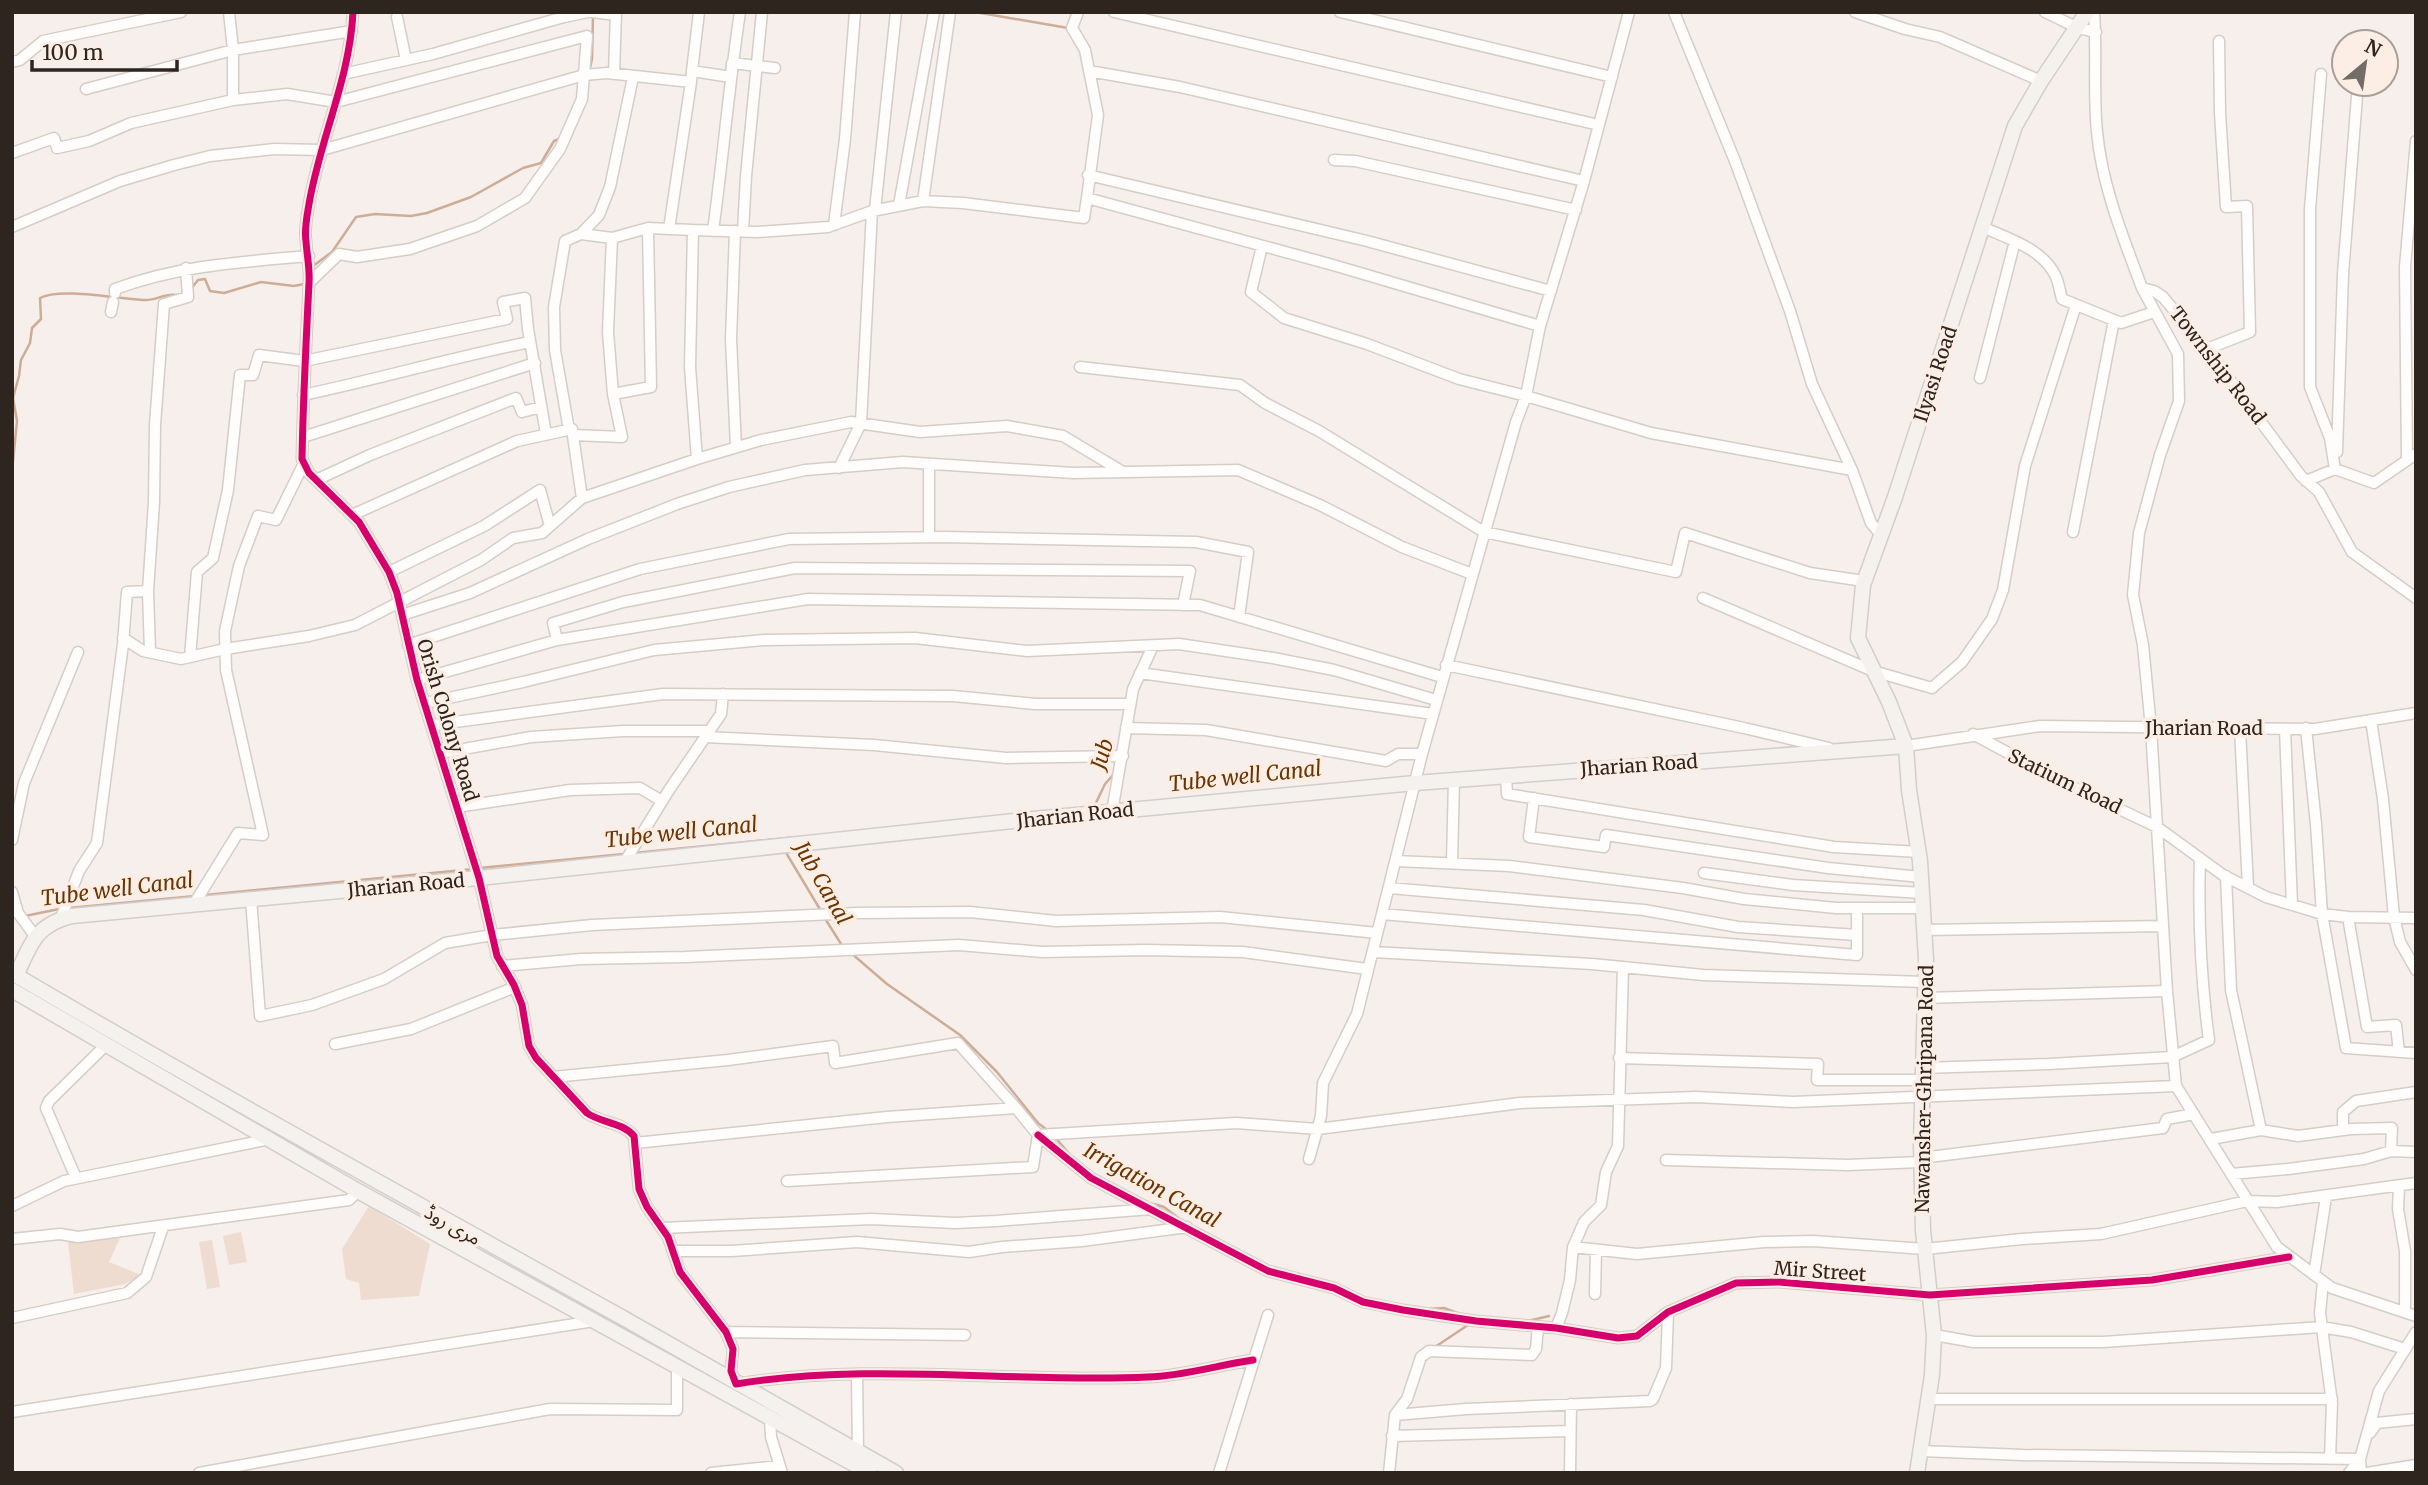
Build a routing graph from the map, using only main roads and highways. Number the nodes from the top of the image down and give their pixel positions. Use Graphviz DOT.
graph roads {
  1 [pos="2087,12"];
  2 [pos="1906,746"];
  3 [pos="14,980"];
  4 [pos="154,1063"];
  5 [pos="442,1219"];
  6 [pos="435,1232"];
  7 [pos="870,1473"];
  8 [pos="896,1473"];
  9 [pos="1917,1473"];
  1 -- 2 [label="main road, Ilyasi Road"];
  2 -- 3 [label="main road, Jharian Road"];
  2 -- 9 [label="main road, Nawansher-Ghripana Road"];
  3 -- 4 [label="main road, مری روڈ"];
  3 -- 4 [label="main road, مری روڈ"];
  4 -- 5 [label="main road, مری روڈ"];
  4 -- 6 [label="main road, مری روڈ"];
  5 -- 6 [label="main road"];
  5 -- 8 [label="main road, مری روڈ"];
  6 -- 7 [label="main road, مری روڈ"];
}
